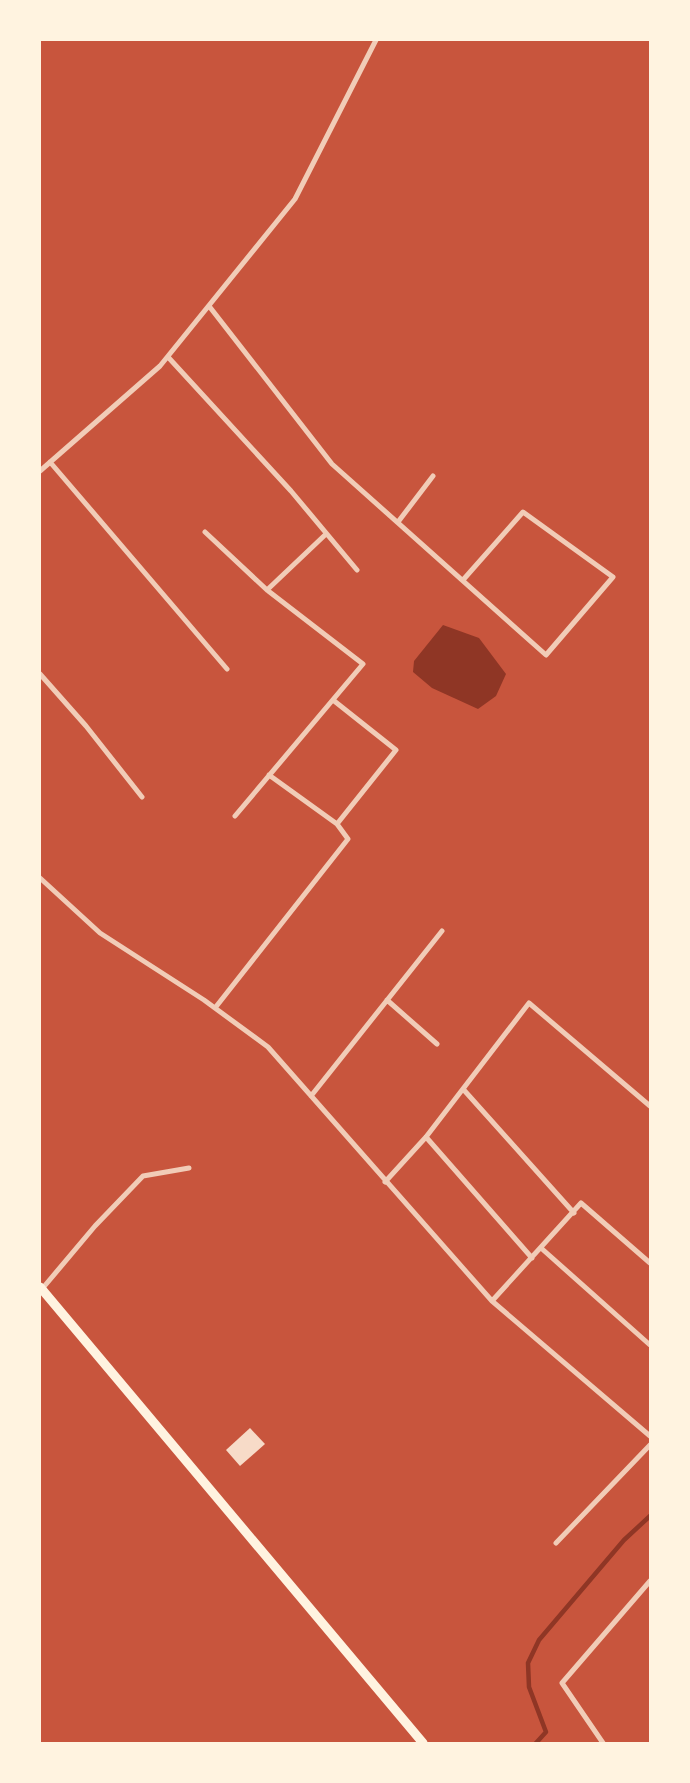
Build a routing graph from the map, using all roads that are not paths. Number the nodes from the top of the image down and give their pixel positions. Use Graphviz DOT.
graph roads {
  1 [pos="376,40"];
  2 [pos="209,306"];
  3 [pos="168,357"];
  4 [pos="50,462"];
  5 [pos="40,471"];
  6 [pos="433,476"];
  7 [pos="398,522"];
  8 [pos="205,532"];
  9 [pos="326,534"];
  10 [pos="357,570"];
  11 [pos="462,580"];
  12 [pos="267,590"];
  13 [pos="227,669"];
  14 [pos="40,674"];
  15 [pos="333,700"];
  16 [pos="269,775"];
  17 [pos="142,797"];
  18 [pos="235,816"];
  19 [pos="337,824"];
  20 [pos="40,878"];
  21 [pos="442,931"];
  22 [pos="387,1000"];
  23 [pos="215,1008"];
  24 [pos="437,1044"];
  25 [pos="463,1089"];
  26 [pos="311,1096"];
  27 [pos="650,1106"];
  28 [pos="426,1137"];
  29 [pos="189,1168"];
  30 [pos="385,1182"];
  31 [pos="574,1213"];
  32 [pos="541,1248"];
  33 [pos="532,1258"];
  34 [pos="650,1263"];
  35 [pos="41,1288"];
  36 [pos="492,1301"];
  37 [pos="650,1345"];
  38 [pos="650,1436"];
  39 [pos="650,1445"];
  40 [pos="556,1543"];
  41 [pos="650,1581"];
  42 [pos="423,1743"];
  43 [pos="603,1743"];
  1 -- 2 [label="street"];
  2 -- 3 [label="street"];
  2 -- 7 [label="street"];
  3 -- 4 [label="street"];
  3 -- 9 [label="street"];
  4 -- 5 [label="street"];
  4 -- 13 [label="street"];
  6 -- 7 [label="street"];
  7 -- 11 [label="street"];
  8 -- 12 [label="street"];
  9 -- 10 [label="street"];
  9 -- 12 [label="street"];
  11 -- 11 [label="street"];
  12 -- 15 [label="street"];
  14 -- 17 [label="street"];
  15 -- 16 [label="street"];
  15 -- 19 [label="street"];
  16 -- 18 [label="street"];
  16 -- 19 [label="street"];
  19 -- 23 [label="street"];
  20 -- 23 [label="street"];
  21 -- 22 [label="street"];
  22 -- 24 [label="street"];
  22 -- 26 [label="street"];
  23 -- 26 [label="street"];
  25 -- 27 [label="street"];
  25 -- 28 [label="street"];
  25 -- 31 [label="street"];
  26 -- 30 [label="street"];
  28 -- 30 [label="street"];
  28 -- 33 [label="street"];
  29 -- 35 [label="street"];
  30 -- 36 [label="street"];
  31 -- 32 [label="street"];
  31 -- 34 [label="street"];
  32 -- 33 [label="street"];
  32 -- 37 [label="street"];
  33 -- 36 [label="street"];
  35 -- 42 [label="main road"];
  36 -- 38 [label="street"];
  39 -- 40 [label="street"];
  41 -- 43 [label="street"];
}
